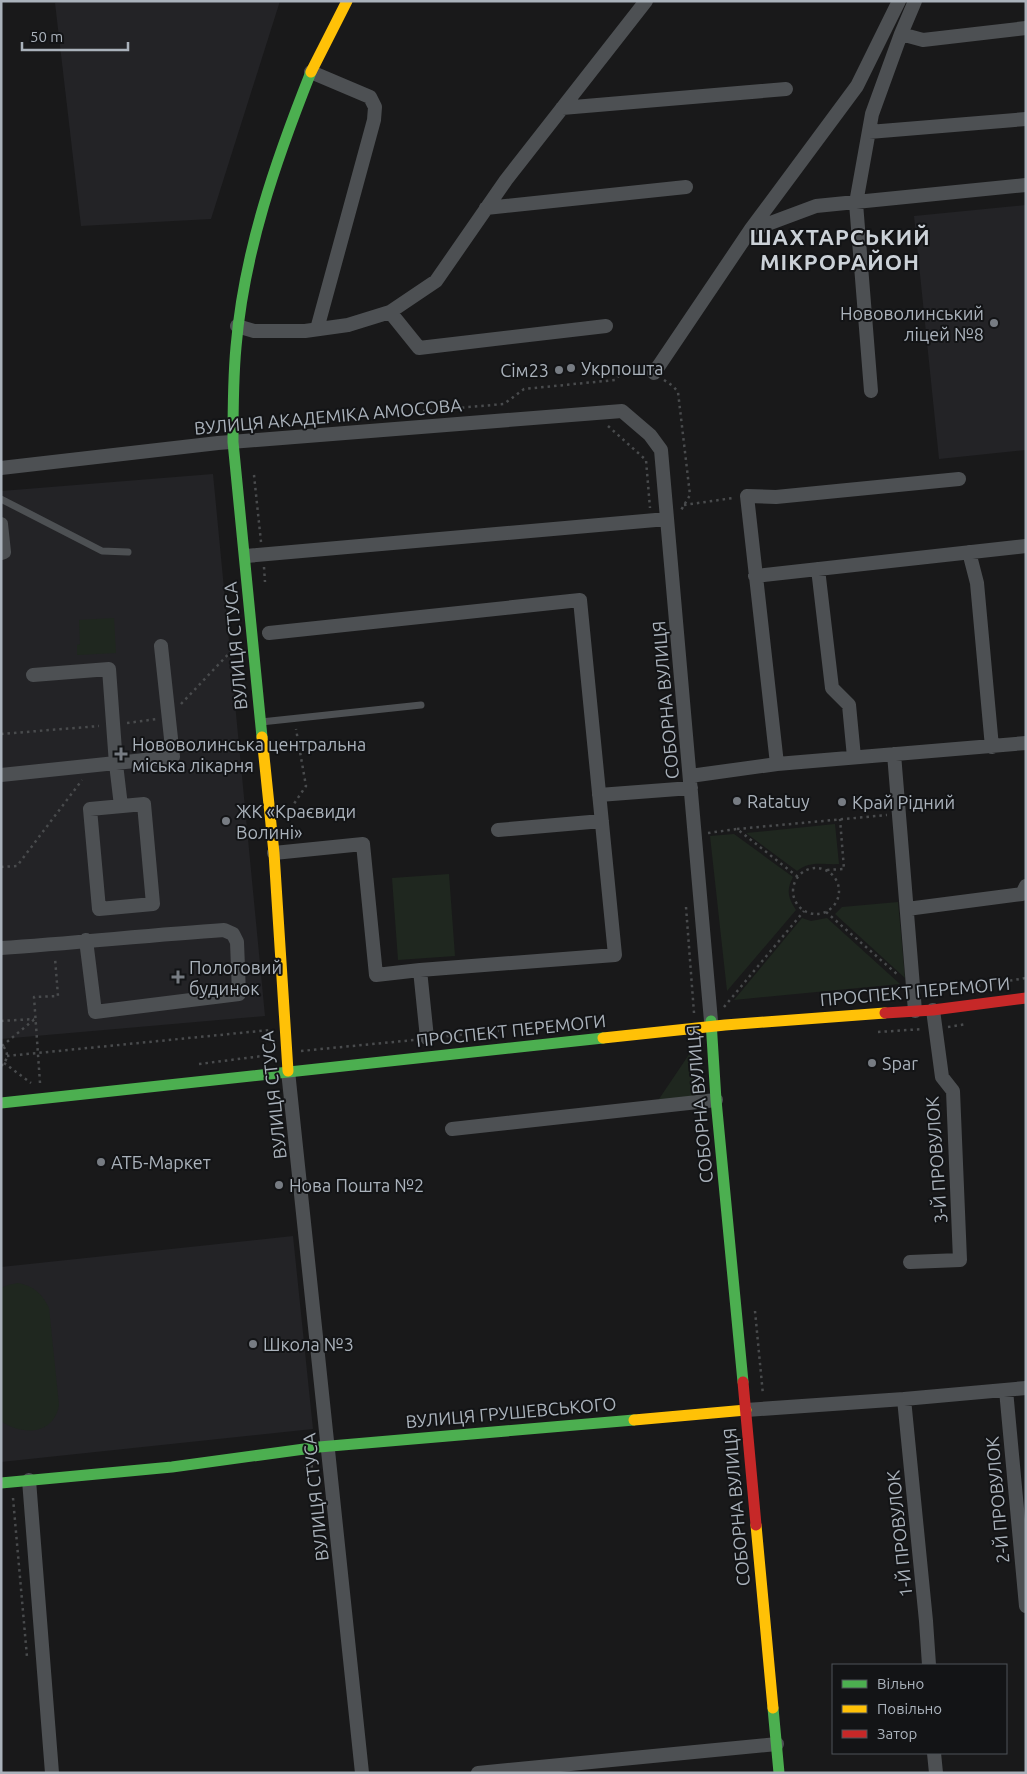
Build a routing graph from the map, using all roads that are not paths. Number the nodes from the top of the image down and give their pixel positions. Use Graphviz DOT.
graph roads {
  1 [pos="347,1"];
  2 [pos="646,1"];
  3 [pos="898,1"];
  4 [pos="915,1"];
  5 [pos="1026,28"];
  6 [pos="901,34"];
  7 [pos="311,72"];
  8 [pos="786,89"];
  9 [pos="562,108"];
  10 [pos="1026,119"];
  11 [pos="869,132"];
  12 [pos="1026,185"];
  13 [pos="686,186"];
  14 [pos="856,202"];
  15 [pos="486,208"];
  16 [pos="750,229"];
  17 [pos="390,312"];
  18 [pos="237,326"];
  19 [pos="606,326"];
  20 [pos="317,329"];
  21 [pos="654,373"];
  22 [pos="872,391"];
  23 [pos="650,435"];
  24 [pos="233,442"];
  25 [pos="1,468"];
  26 [pos="959,479"];
  27 [pos="1,500"];
  28 [pos="667,519"];
  29 [pos="1,524"];
  30 [pos="1026,546"];
  31 [pos="128,552"];
  32 [pos="969,552"];
  33 [pos="1,553"];
  34 [pos="246,556"];
  35 [pos="818,569"];
  36 [pos="755,576"];
  37 [pos="269,633"];
  38 [pos="161,646"];
  39 [pos="33,675"];
  40 [pos="421,706"];
  41 [pos="261,722"];
  42 [pos="1026,743"];
  43 [pos="992,747"];
  44 [pos="894,754"];
  45 [pos="854,757"];
  46 [pos="116,764"];
  47 [pos="776,764"];
  48 [pos="1,775"];
  49 [pos="691,782"];
  50 [pos="599,795"];
  51 [pos="121,806"];
  52 [pos="602,821"];
  53 [pos="498,830"];
  54 [pos="274,853"];
  55 [pos="1026,886"];
  56 [pos="907,909"];
  57 [pos="86,940"];
  58 [pos="1,948"];
  59 [pos="420,970"];
  60 [pos="1026,998"];
  61 [pos="933,1010"];
  62 [pos="915,1011"];
  63 [pos="711,1024"];
  64 [pos="427,1038"];
  65 [pos="288,1071"];
  66 [pos="716,1100"];
  67 [pos="1,1103"];
  68 [pos="452,1129"];
  69 [pos="910,1262"];
  70 [pos="1026,1388"];
  71 [pos="1006,1390"];
  72 [pos="904,1399"];
  73 [pos="746,1410"];
  74 [pos="329,1447"];
  75 [pos="29,1480"];
  76 [pos="1,1483"];
  77 [pos="1026,1606"];
  78 [pos="929,1664"];
  79 [pos="777,1744"];
  80 [pos="934,1754"];
  81 [pos="493,1772"];
  82 [pos="52,1773"];
  83 [pos="362,1773"];
  84 [pos="478,1773"];
  85 [pos="779,1773"];
  86 [pos="936,1773"];
  1 -- 7 [label="street, ВУЛИЦЯ СТУСА"];
  2 -- 9 [label="street"];
  3 -- 16 [label="street"];
  4 -- 6 [label="street"];
  5 -- 6 [label="street"];
  6 -- 11 [label="street"];
  7 -- 18 [label="street, ВУЛИЦЯ СТУСА"];
  7 -- 20 [label="street"];
  8 -- 9 [label="street"];
  9 -- 15 [label="street"];
  10 -- 11 [label="street"];
  11 -- 14 [label="street"];
  12 -- 14 [label="street"];
  13 -- 15 [label="street"];
  14 -- 16 [label="street"];
  14 -- 22 [label="street"];
  15 -- 17 [label="street"];
  16 -- 21 [label="street"];
  17 -- 19 [label="street"];
  17 -- 20 [label="street"];
  18 -- 20 [label="street"];
  18 -- 24 [label="street, ВУЛИЦЯ СТУСА"];
  23 -- 24 [label="street, ВУЛИЦЯ АКАДЕМІКА АМОСОВА"];
  23 -- 28 [label="street, СОБОРНА ВУЛИЦЯ"];
  24 -- 25 [label="street, ВУЛИЦЯ АКАДЕМІКА АМОСОВА"];
  24 -- 34 [label="street, ВУЛИЦЯ СТУСА"];
  26 -- 36 [label="street"];
  27 -- 31 [label="lane"];
  28 -- 34 [label="street"];
  28 -- 49 [label="street, СОБОРНА ВУЛИЦЯ"];
  29 -- 33 [label="street"];
  30 -- 32 [label="street"];
  32 -- 35 [label="street"];
  32 -- 43 [label="street"];
  34 -- 41 [label="street, ВУЛИЦЯ СТУСА"];
  35 -- 36 [label="street"];
  35 -- 45 [label="street"];
  36 -- 47 [label="street"];
  37 -- 50 [label="street"];
  38 -- 46 [label="street"];
  39 -- 46 [label="street"];
  40 -- 41 [label="lane"];
  41 -- 54 [label="street, ВУЛИЦЯ СТУСА"];
  42 -- 43 [label="street"];
  43 -- 44 [label="street"];
  44 -- 45 [label="street"];
  44 -- 56 [label="street"];
  45 -- 47 [label="street"];
  46 -- 48 [label="street"];
  46 -- 51 [label="street"];
  47 -- 49 [label="street"];
  49 -- 50 [label="street"];
  49 -- 63 [label="street, СОБОРНА ВУЛИЦЯ"];
  50 -- 52 [label="street"];
  51 -- 51 [label="street"];
  52 -- 53 [label="street"];
  52 -- 59 [label="street"];
  54 -- 59 [label="street"];
  54 -- 65 [label="street, ВУЛИЦЯ СТУСА"];
  55 -- 56 [label="street"];
  56 -- 62 [label="street"];
  57 -- 57 [label="street"];
  57 -- 58 [label="street"];
  59 -- 64 [label="street"];
  60 -- 61 [label="street, ПРОСПЕКТ ПЕРЕМОГИ"];
  61 -- 62 [label="street, ПРОСПЕКТ ПЕРЕМОГИ"];
  61 -- 69 [label="street, 3-Й ПРОВУЛОК"];
  62 -- 63 [label="street, ПРОСПЕКТ ПЕРЕМОГИ"];
  63 -- 65 [label="street, ПРОСПЕКТ ПЕРЕМОГИ"];
  63 -- 66 [label="street, СОБОРНА ВУЛИЦЯ"];
  65 -- 67 [label="street, ПРОСПЕКТ ПЕРЕМОГИ"];
  65 -- 74 [label="street, ВУЛИЦЯ СТУСА"];
  66 -- 68 [label="street"];
  66 -- 73 [label="street, СОБОРНА ВУЛИЦЯ"];
  70 -- 71 [label="street, ВУЛИЦЯ ГРУШЕВСЬКОГО"];
  71 -- 72 [label="street, ВУЛИЦЯ ГРУШЕВСЬКОГО"];
  71 -- 77 [label="street, 2-Й ПРОВУЛОК"];
  72 -- 73 [label="street, ВУЛИЦЯ ГРУШЕВСЬКОГО"];
  72 -- 78 [label="street, 1-Й ПРОВУЛОК"];
  73 -- 74 [label="street, ВУЛИЦЯ ГРУШЕВСЬКОГО"];
  73 -- 79 [label="street, СОБОРНА ВУЛИЦЯ"];
  74 -- 75 [label="street, ВУЛИЦЯ ГРУШЕВСЬКОГО"];
  74 -- 83 [label="street, ВУЛИЦЯ СТУСА"];
  75 -- 76 [label="street, ВУЛИЦЯ ГРУШЕВСЬКОГО"];
  75 -- 82 [label="street"];
  79 -- 81 [label="street"];
  79 -- 85 [label="street, СОБОРНА ВУЛИЦЯ"];
  80 -- 86 [label="street"];
  81 -- 84 [label="street"];
}
